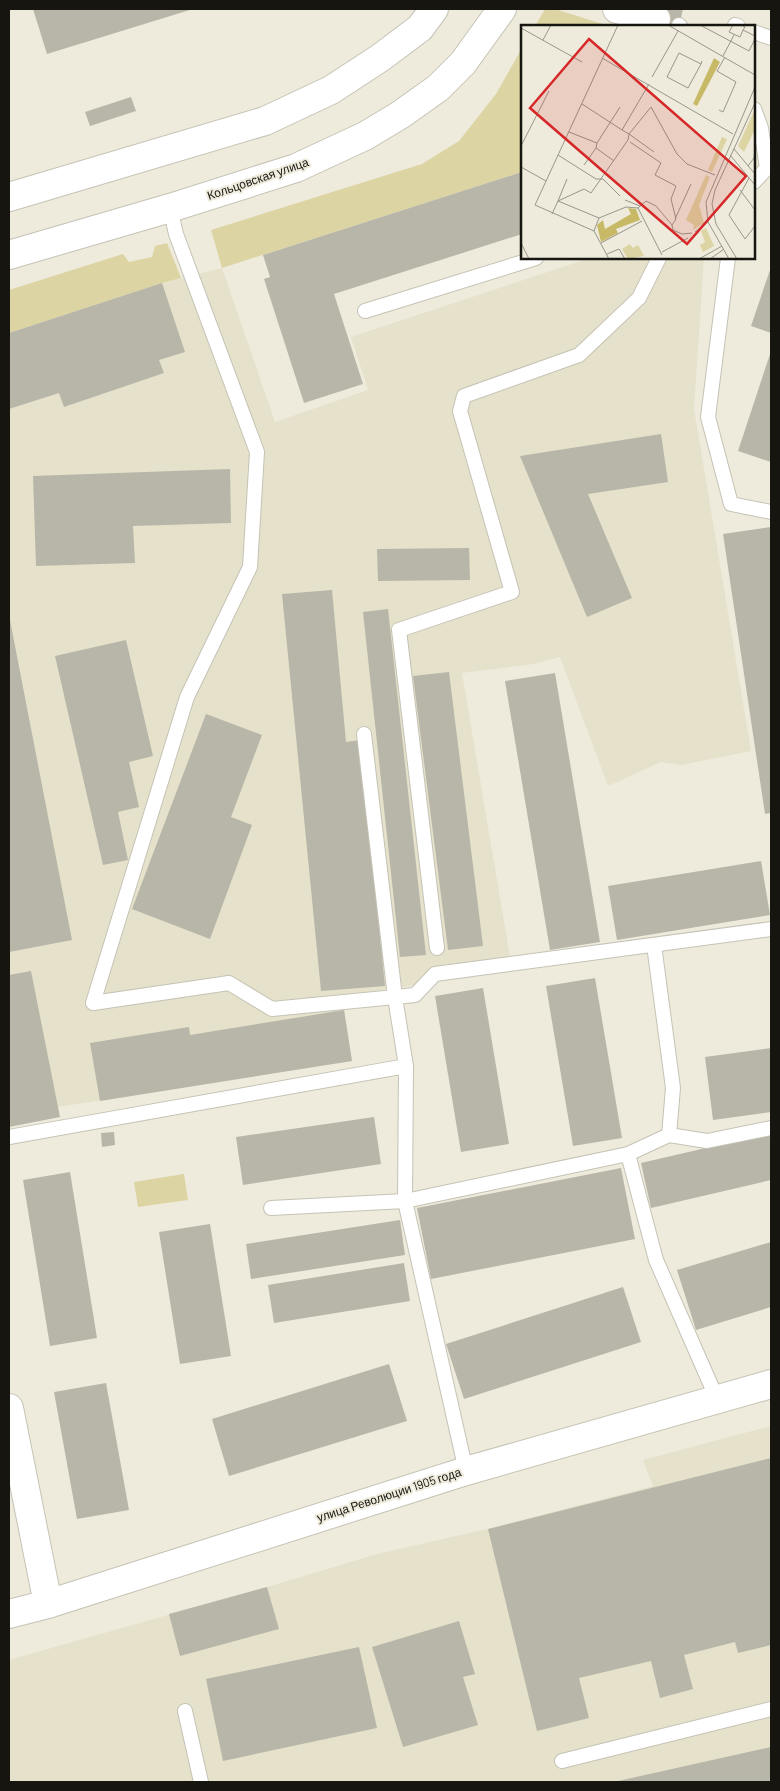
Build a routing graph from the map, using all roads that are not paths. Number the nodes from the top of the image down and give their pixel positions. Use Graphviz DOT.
graph roads {
  1 [pos="434,9"];
  2 [pos="617,9"];
  3 [pos="498,15"];
  4 [pos="672,23"];
  5 [pos="755,32"];
  6 [pos="771,38"];
  7 [pos="755,112"];
  8 [pos="755,181"];
  9 [pos="9,197"];
  10 [pos="170,208"];
  11 [pos="9,255"];
  12 [pos="533,259"];
  13 [pos="658,259"];
  14 [pos="728,259"];
  15 [pos="365,311"];
  16 [pos="771,512"];
  17 [pos="364,734"];
  18 [pos="771,929"];
  19 [pos="654,945"];
  20 [pos="437,948"];
  21 [pos="395,997"];
  22 [pos="406,1066"];
  23 [pos="771,1128"];
  24 [pos="669,1135"];
  25 [pos="9,1137"];
  26 [pos="628,1154"];
  27 [pos="405,1201"];
  28 [pos="271,1208"];
  29 [pos="771,1384"];
  30 [pos="717,1399"];
  31 [pos="9,1408"];
  32 [pos="466,1471"];
  33 [pos="48,1604"];
  34 [pos="9,1614"];
  35 [pos="771,1709"];
  36 [pos="185,1711"];
  37 [pos="562,1761"];
  38 [pos="201,1782"];
  1 -- 9 [label="street"];
  2 -- 4 [label="street"];
  3 -- 10 [label="street, Кольцовская улица"];
  5 -- 6 [label="lane"];
  7 -- 8 [label="lane"];
  10 -- 11 [label="street, Кольцовская улица"];
  10 -- 21 [label="lane"];
  12 -- 15 [label="lane"];
  13 -- 20 [label="lane"];
  14 -- 16 [label="lane"];
  17 -- 21 [label="lane"];
  18 -- 19 [label="lane"];
  19 -- 21 [label="lane"];
  19 -- 24 [label="lane"];
  21 -- 22 [label="lane"];
  22 -- 25 [label="lane"];
  22 -- 27 [label="lane"];
  23 -- 24 [label="lane"];
  24 -- 26 [label="lane"];
  26 -- 27 [label="lane"];
  26 -- 30 [label="lane"];
  27 -- 28 [label="lane"];
  27 -- 32 [label="lane"];
  29 -- 30 [label="street, улица Революции 1905 года"];
  30 -- 32 [label="street, улица Революции 1905 года"];
  31 -- 33 [label="street"];
  32 -- 33 [label="street, улица Революции 1905 года"];
  33 -- 34 [label="street, улица Революции 1905 года"];
  35 -- 37 [label="lane"];
  36 -- 38 [label="lane"];
}
